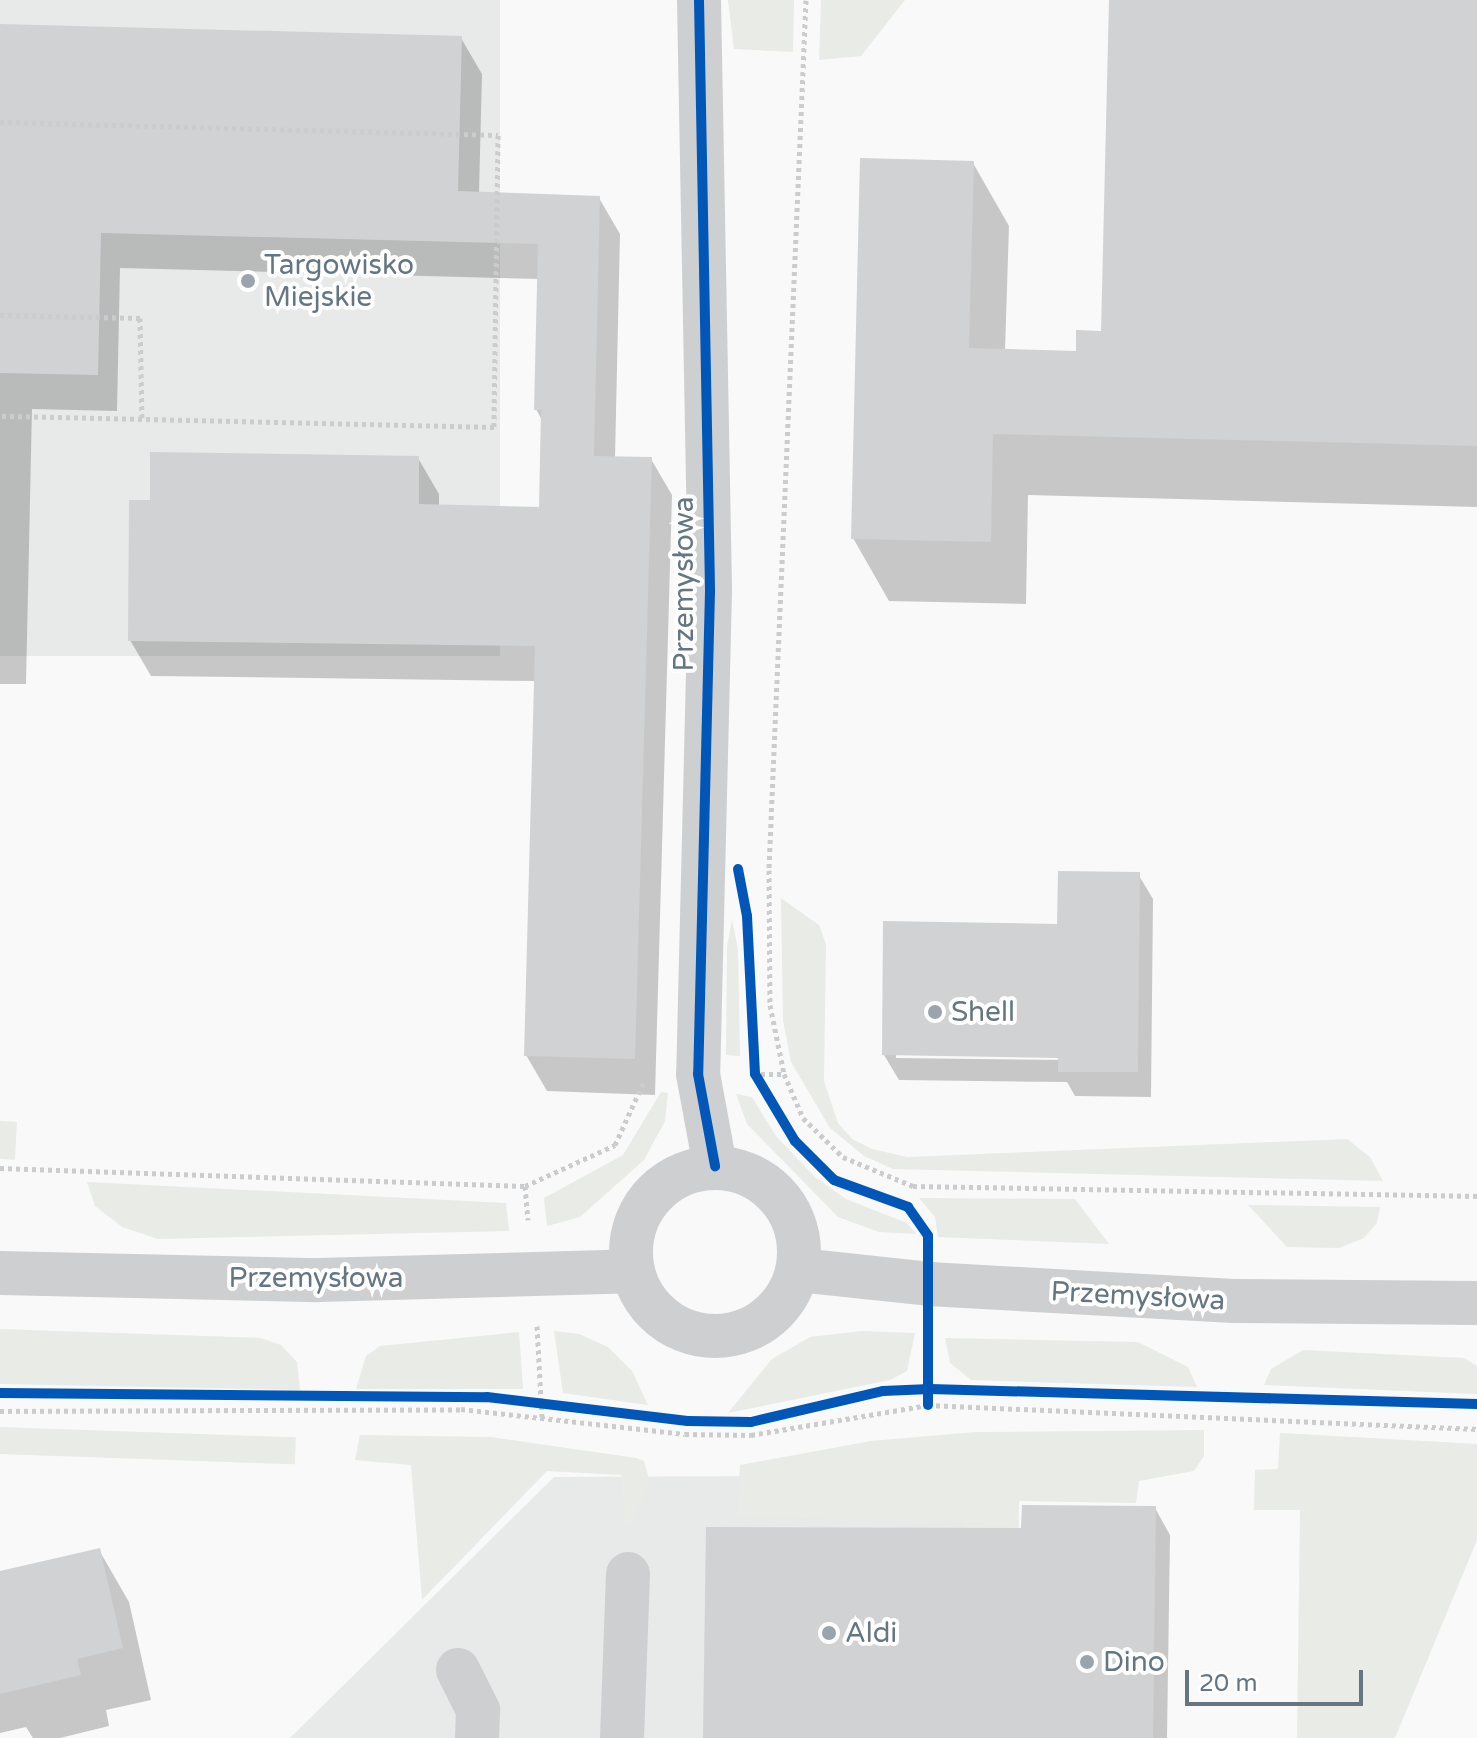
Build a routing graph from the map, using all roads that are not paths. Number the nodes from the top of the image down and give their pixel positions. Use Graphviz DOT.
graph roads {
  1 [pos="699,0"];
  2 [pos="715,1166"];
  3 [pos="799,1270"];
  4 [pos="632,1271"];
  5 [pos="0,1273"];
  6 [pos="1477,1303"];
  7 [pos="628,1574"];
  8 [pos="458,1670"];
  9 [pos="477,1738"];
  10 [pos="622,1738"];
  1 -- 2 [label="street, Przemysłowa"];
  2 -- 3 [label="street"];
  2 -- 4 [label="street"];
  3 -- 4 [label="street"];
  3 -- 6 [label="street, Przemysłowa"];
  4 -- 5 [label="street, Przemysłowa"];
  7 -- 10 [label="street"];
  8 -- 9 [label="street"];
}
